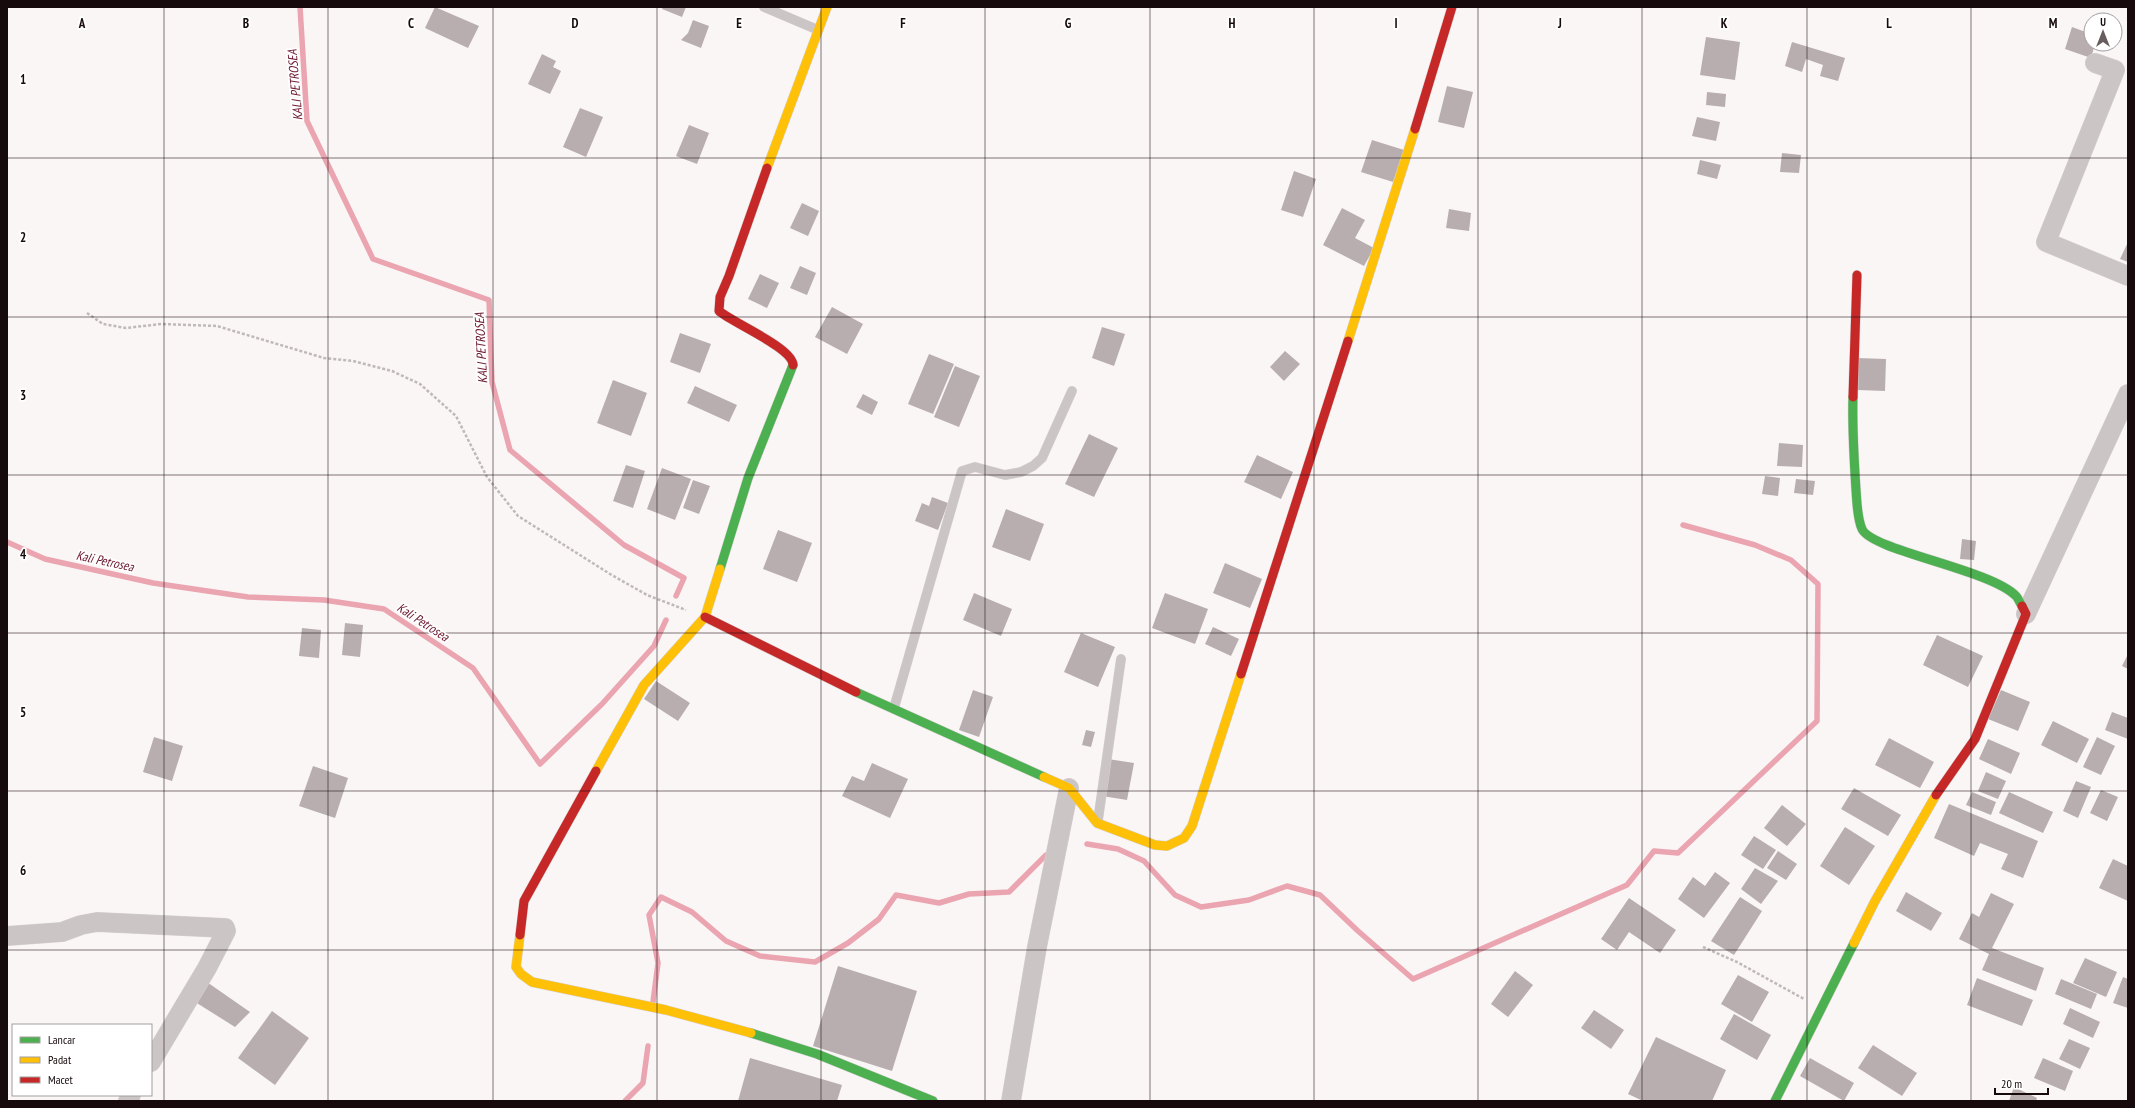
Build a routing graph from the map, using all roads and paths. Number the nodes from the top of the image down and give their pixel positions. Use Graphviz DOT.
graph roads {
  1 [pos="764,7"];
  2 [pos="828,7"];
  3 [pos="1452,7"];
  4 [pos="819,30"];
  5 [pos="2095,63"];
  6 [pos="1856,275"];
  7 [pos="2128,276"];
  8 [pos="87,313"];
  9 [pos="1072,391"];
  10 [pos="2128,394"];
  11 [pos="2026,614"];
  12 [pos="705,617"];
  13 [pos="1121,659"];
  14 [pos="894,708"];
  15 [pos="1069,788"];
  16 [pos="1097,823"];
  17 [pos="7,936"];
  18 [pos="1703,947"];
  19 [pos="1822,1009"];
  20 [pos="152,1060"];
  21 [pos="933,1101"];
  22 [pos="1011,1101"];
  23 [pos="1775,1101"];
  1 -- 4 [label="lane"];
  2 -- 4 [label="street"];
  3 -- 16 [label="street"];
  4 -- 12 [label="street"];
  5 -- 7 [label="street"];
  6 -- 11 [label="street"];
  8 -- 12 [label="path"];
  9 -- 14 [label="lane"];
  10 -- 11 [label="street"];
  11 -- 19 [label="street"];
  12 -- 14 [label="street"];
  12 -- 21 [label="street"];
  13 -- 16 [label="lane"];
  14 -- 15 [label="street"];
  15 -- 16 [label="street"];
  15 -- 22 [label="street"];
  17 -- 20 [label="street"];
  18 -- 19 [label="path"];
  19 -- 23 [label="street"];
}
